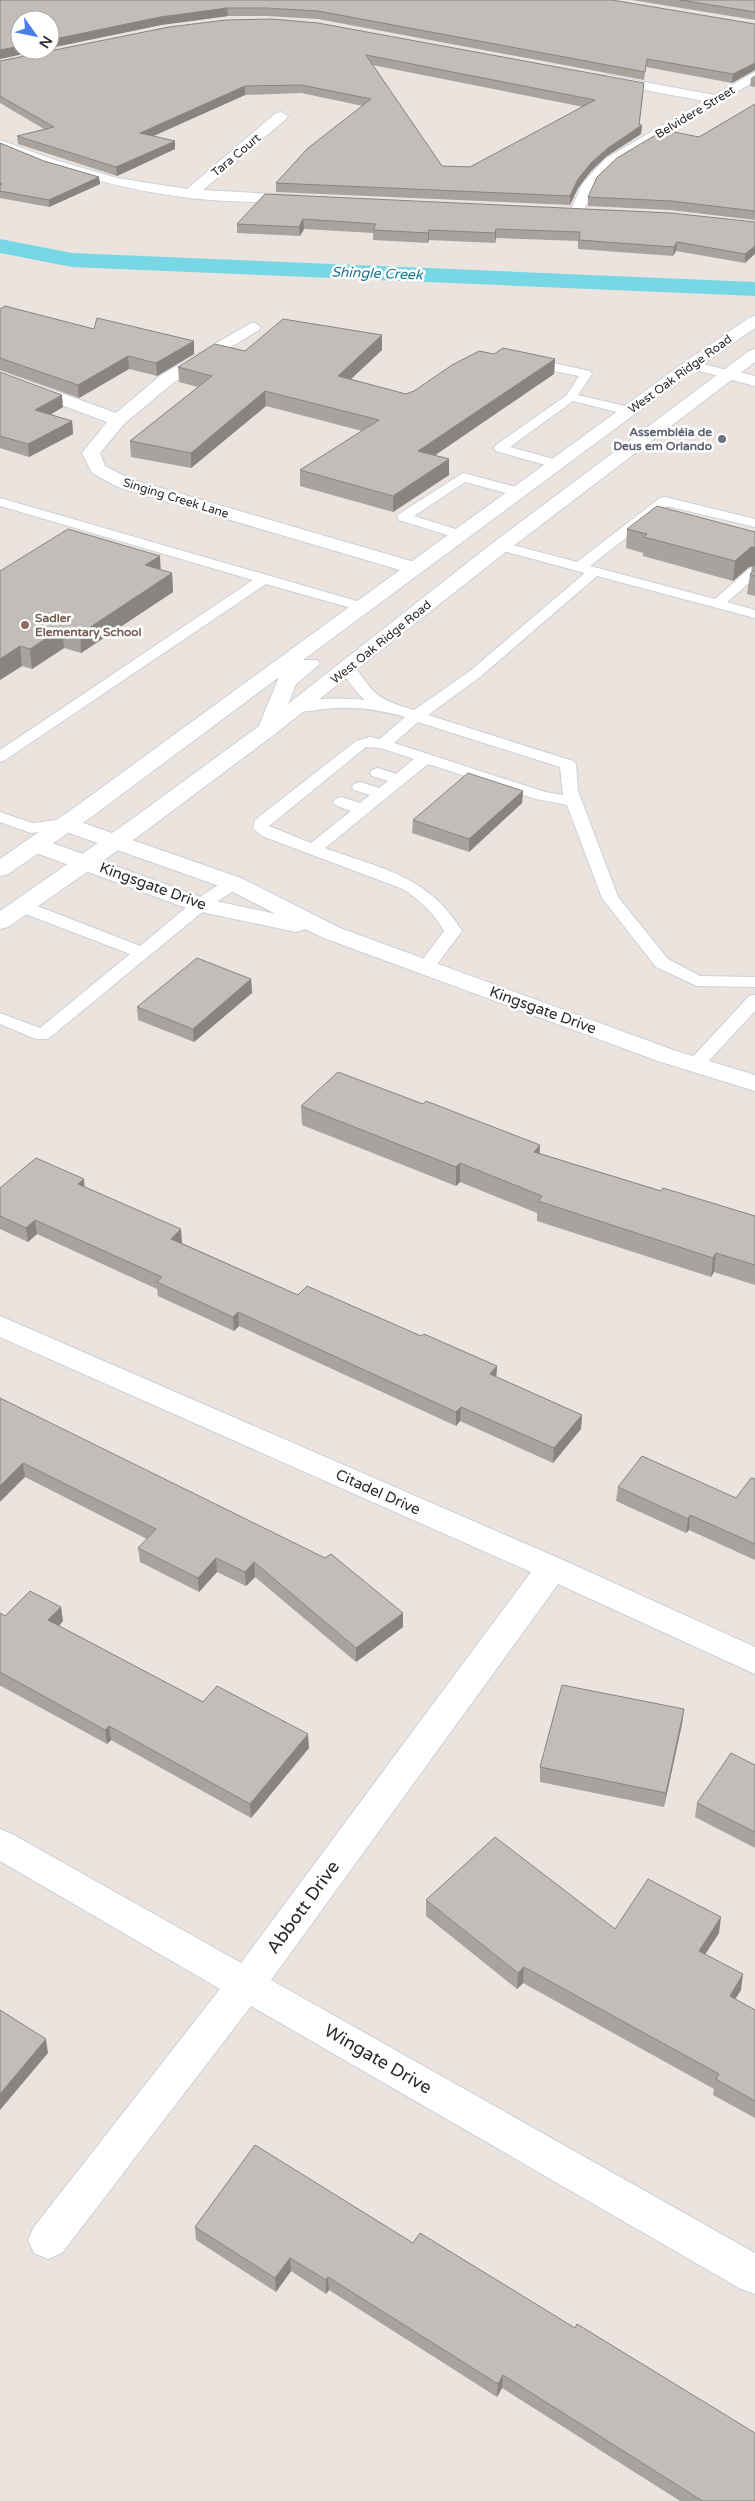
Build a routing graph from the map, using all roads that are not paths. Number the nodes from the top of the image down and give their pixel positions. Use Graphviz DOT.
graph roads {
  1 [pos="590,76"];
  2 [pos="755,76"];
  3 [pos="716,99"];
  4 [pos="281,116"];
  5 [pos="0,144"];
  6 [pos="190,194"];
  7 [pos="319,200"];
  8 [pos="596,213"];
  9 [pos="755,321"];
  10 [pos="253,327"];
  11 [pos="755,354"];
  12 [pos="514,359"];
  13 [pos="690,365"];
  14 [pos="727,374"];
  15 [pos="0,376"];
  16 [pos="755,381"];
  17 [pos="571,398"];
  18 [pos="629,410"];
  19 [pos="118,420"];
  20 [pos="552,467"];
  21 [pos="518,492"];
  22 [pos="0,502"];
  23 [pos="755,523"];
  24 [pos="460,535"];
  25 [pos="501,546"];
  26 [pos="580,567"];
  27 [pos="414,568"];
  28 [pos="595,571"];
  29 [pos="755,571"];
  30 [pos="265,578"];
  31 [pos="717,604"];
  32 [pos="362,607"];
  33 [pos="755,614"];
  34 [pos="349,668"];
  35 [pos="381,705"];
  36 [pos="298,707"];
  37 [pos="416,716"];
  38 [pos="268,730"];
  39 [pos="383,744"];
  40 [pos="0,757"];
  41 [pos="425,758"];
  42 [pos="378,773"];
  43 [pos="398,779"];
  44 [pos="360,787"];
  45 [pos="381,794"];
  46 [pos="573,800"];
  47 [pos="341,802"];
  48 [pos="362,809"];
  49 [pos="0,817"];
  50 [pos="66,824"];
  51 [pos="33,836"];
  52 [pos="114,842"];
  53 [pos="314,849"];
  54 [pos="84,862"];
  55 [pos="0,869"];
  56 [pos="233,883"];
  57 [pos="200,905"];
  58 [pos="21,906"];
  59 [pos="0,922"];
  60 [pos="332,933"];
  61 [pos="142,953"];
  62 [pos="426,966"];
  63 [pos="755,982"];
  64 [pos="755,1000"];
  65 [pos="0,1018"];
  66 [pos="694,1065"];
  67 [pos="755,1083"];
  68 [pos="0,1326"];
  69 [pos="552,1568"];
  70 [pos="755,1662"];
  71 [pos="0,1844"];
  72 [pos="246,1984"];
  73 [pos="48,2240"];
  74 [pos="755,2275"];
  1 -- 3 [label="street"];
  2 -- 3 [label="street, Belvidere Street"];
  3 -- 8 [label="street, Belvidere Street"];
  4 -- 6 [label="street, Tara Court"];
  5 -- 6 [label="street"];
  6 -- 7 [label="street"];
  9 -- 13 [label="street, West Oak Ridge Road"];
  10 -- 19 [label="street, Singing Creek Lane"];
  11 -- 14 [label="street, West Oak Ridge Road"];
  12 -- 17 [label="lane"];
  13 -- 14 [label="lane"];
  13 -- 18 [label="street, West Oak Ridge Road"];
  14 -- 16 [label="street"];
  14 -- 25 [label="street, West Oak Ridge Road"];
  15 -- 19 [label="street"];
  17 -- 18 [label="lane"];
  17 -- 20 [label="lane"];
  18 -- 20 [label="street, West Oak Ridge Road"];
  19 -- 27 [label="street, Singing Creek Lane"];
  20 -- 21 [label="street, West Oak Ridge Road"];
  20 -- 25 [label="street"];
  21 -- 24 [label="street, West Oak Ridge Road"];
  21 -- 24 [label="lane"];
  22 -- 30 [label="lane"];
  23 -- 26 [label="lane"];
  24 -- 27 [label="street, West Oak Ridge Road"];
  25 -- 26 [label="lane"];
  25 -- 34 [label="street, West Oak Ridge Road"];
  26 -- 28 [label="lane"];
  27 -- 32 [label="street, West Oak Ridge Road"];
  28 -- 31 [label="lane"];
  28 -- 37 [label="lane"];
  29 -- 31 [label="lane"];
  30 -- 32 [label="lane"];
  30 -- 40 [label="lane"];
  31 -- 33 [label="lane"];
  32 -- 38 [label="street"];
  32 -- 50 [label="street, West Oak Ridge Road"];
  34 -- 35 [label="lane"];
  34 -- 36 [label="street, West Oak Ridge Road"];
  35 -- 36 [label="lane"];
  35 -- 37 [label="lane"];
  36 -- 38 [label="street, West Oak Ridge Road"];
  37 -- 39 [label="lane"];
  37 -- 46 [label="lane"];
  38 -- 52 [label="street, West Oak Ridge Road"];
  39 -- 41 [label="lane"];
  39 -- 53 [label="lane"];
  41 -- 43 [label="lane"];
  41 -- 46 [label="lane"];
  42 -- 43 [label="lane"];
  43 -- 45 [label="lane"];
  44 -- 45 [label="lane"];
  45 -- 48 [label="lane"];
  46 -- 63 [label="lane"];
  47 -- 48 [label="lane"];
  48 -- 53 [label="lane"];
  49 -- 51 [label="lane"];
  50 -- 51 [label="street, West Oak Ridge Road"];
  50 -- 52 [label="street, Kingsgate Drive"];
  51 -- 54 [label="street, Kingsgate Drive"];
  51 -- 55 [label="street, West Oak Ridge Road"];
  52 -- 54 [label="street, West Oak Ridge Road"];
  52 -- 56 [label="street, Kingsgate Drive"];
  53 -- 62 [label="lane"];
  54 -- 57 [label="street, Kingsgate Drive"];
  54 -- 58 [label="street, West Oak Ridge Road"];
  56 -- 57 [label="lane"];
  56 -- 60 [label="street, Kingsgate Drive"];
  57 -- 60 [label="street, Kingsgate Drive"];
  57 -- 61 [label="lane"];
  58 -- 59 [label="street, West Oak Ridge Road"];
  58 -- 61 [label="lane"];
  60 -- 62 [label="street, Kingsgate Drive"];
  61 -- 65 [label="lane"];
  62 -- 66 [label="street, Kingsgate Drive"];
  64 -- 66 [label="lane"];
  66 -- 67 [label="street, Kingsgate Drive"];
  68 -- 69 [label="street, Citadel Drive"];
  69 -- 70 [label="street, Citadel Drive"];
  69 -- 72 [label="street, Abbott Drive"];
  71 -- 72 [label="street, Wingate Drive"];
  72 -- 73 [label="street, Abbott Drive"];
  72 -- 74 [label="street, Wingate Drive"];
}
